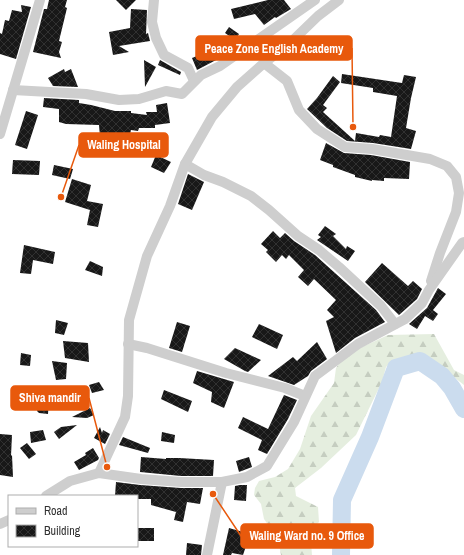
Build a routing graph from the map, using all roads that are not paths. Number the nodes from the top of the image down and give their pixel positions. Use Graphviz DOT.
graph roads {
  1 [pos="40,0"];
  2 [pos="154,0"];
  3 [pos="315,0"];
  4 [pos="338,0"];
  5 [pos="264,63"];
  6 [pos="194,81"];
  7 [pos="14,90"];
  8 [pos="0,134"];
  9 [pos="185,164"];
  10 [pos="464,242"];
  11 [pos="429,290"];
  12 [pos="395,324"];
  13 [pos="128,344"];
  14 [pos="305,396"];
  15 [pos="99,473"];
  16 [pos="222,482"];
  17 [pos="48,495"];
  18 [pos="207,555"];
  1 -- 7 [label="street"];
  2 -- 6 [label="street"];
  3 -- 6 [label="street"];
  4 -- 5 [label="street"];
  5 -- 9 [label="street"];
  5 -- 11 [label="street"];
  6 -- 7 [label="street"];
  7 -- 8 [label="street"];
  9 -- 12 [label="street"];
  9 -- 13 [label="street"];
  10 -- 11 [label="street"];
  11 -- 12 [label="street"];
  12 -- 14 [label="street"];
  13 -- 14 [label="street"];
  13 -- 15 [label="street"];
  14 -- 16 [label="street"];
  15 -- 16 [label="street"];
  15 -- 17 [label="street"];
  16 -- 18 [label="street"];
}
